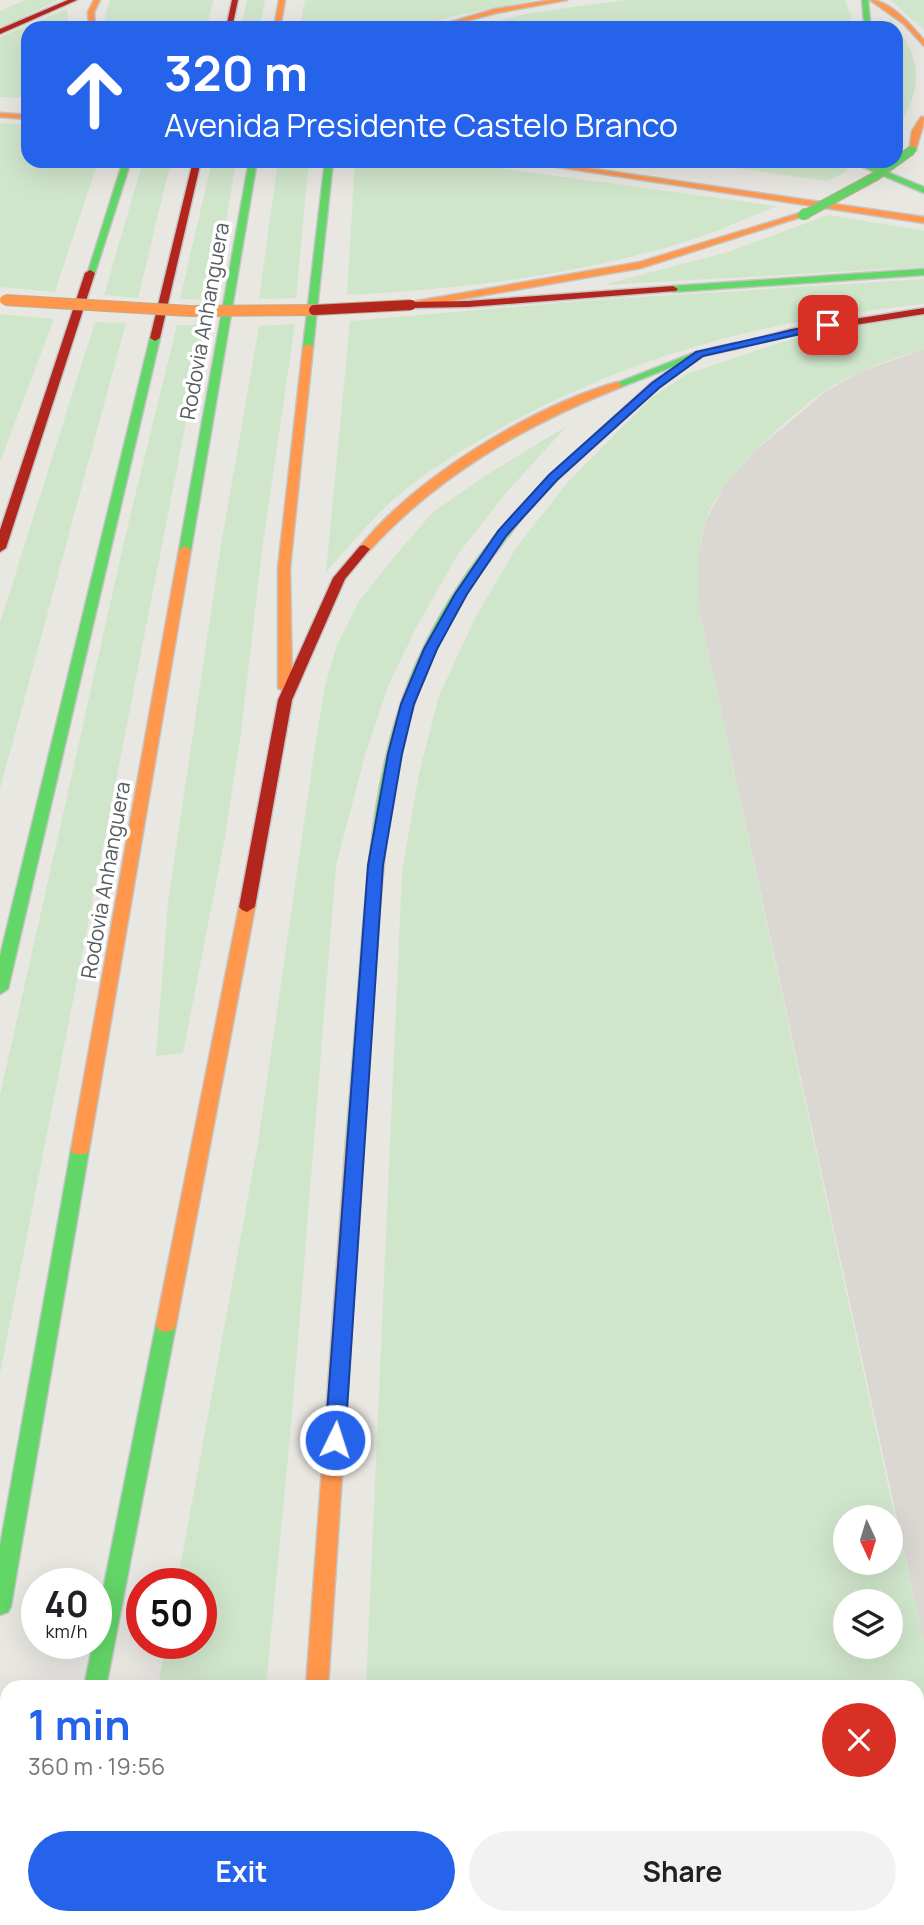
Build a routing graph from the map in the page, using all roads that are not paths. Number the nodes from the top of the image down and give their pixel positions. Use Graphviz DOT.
graph roads {
  1 [pos="74,0"];
  2 [pos="97,0"];
  3 [pos="235,0"];
  4 [pos="282,0"];
  5 [pos="564,0"];
  6 [pos="865,0"];
  7 [pos="873,0"];
  8 [pos="25,21"];
  9 [pos="91,21"];
  10 [pos="230,21"];
  11 [pos="278,21"];
  12 [pos="458,21"];
  13 [pos="867,21"];
  14 [pos="21,23"];
  15 [pos="0,32"];
  16 [pos="924,44"];
  17 [pos="0,103"];
  18 [pos="21,104"];
  19 [pos="0,115"];
  20 [pos="21,116"];
  21 [pos="924,119"];
  22 [pos="918,146"];
  23 [pos="903,157"];
  24 [pos="125,168"];
  25 [pos="195,168"];
  26 [pos="252,168"];
  27 [pos="328,168"];
  28 [pos="570,168"];
  29 [pos="674,168"];
  30 [pos="870,168"];
  31 [pos="887,168"];
  32 [pos="924,190"];
  33 [pos="924,205"];
  34 [pos="924,220"];
  35 [pos="924,272"];
  36 [pos="2,299"];
  37 [pos="411,304"];
  38 [pos="924,311"];
  39 [pos="700,354"];
  40 [pos="0,548"];
  41 [pos="285,700"];
  42 [pos="0,989"];
  43 [pos="0,1606"];
  44 [pos="96,1680"];
  45 [pos="317,1680"];
  1 -- 8 [label="main road"];
  2 -- 9 [label="main road"];
  3 -- 10 [label="main road"];
  4 -- 11 [label="main road"];
  5 -- 12 [label="main road"];
  6 -- 13 [label="main road"];
  7 -- 16 [label="main road"];
  14 -- 15 [label="main road"];
  17 -- 18 [label="main road"];
  19 -- 20 [label="main road"];
  21 -- 22 [label="main road"];
  22 -- 23 [label="main road, bridge"];
  24 -- 40 [label="main road"];
  25 -- 42 [label="main road, Rodovia Anhanguera"];
  26 -- 43 [label="main road, Rodovia Anhanguera"];
  27 -- 41 [label="main road"];
  28 -- 34 [label="main road"];
  29 -- 33 [label="main road"];
  30 -- 32 [label="main road"];
  31 -- 37 [label="main road, bridge"];
  35 -- 37 [label="main road"];
  36 -- 37 [label="main road, bridge"];
  38 -- 39 [label="main road"];
  39 -- 41 [label="main road"];
  39 -- 45 [label="main road"];
  41 -- 44 [label="main road"];
}
